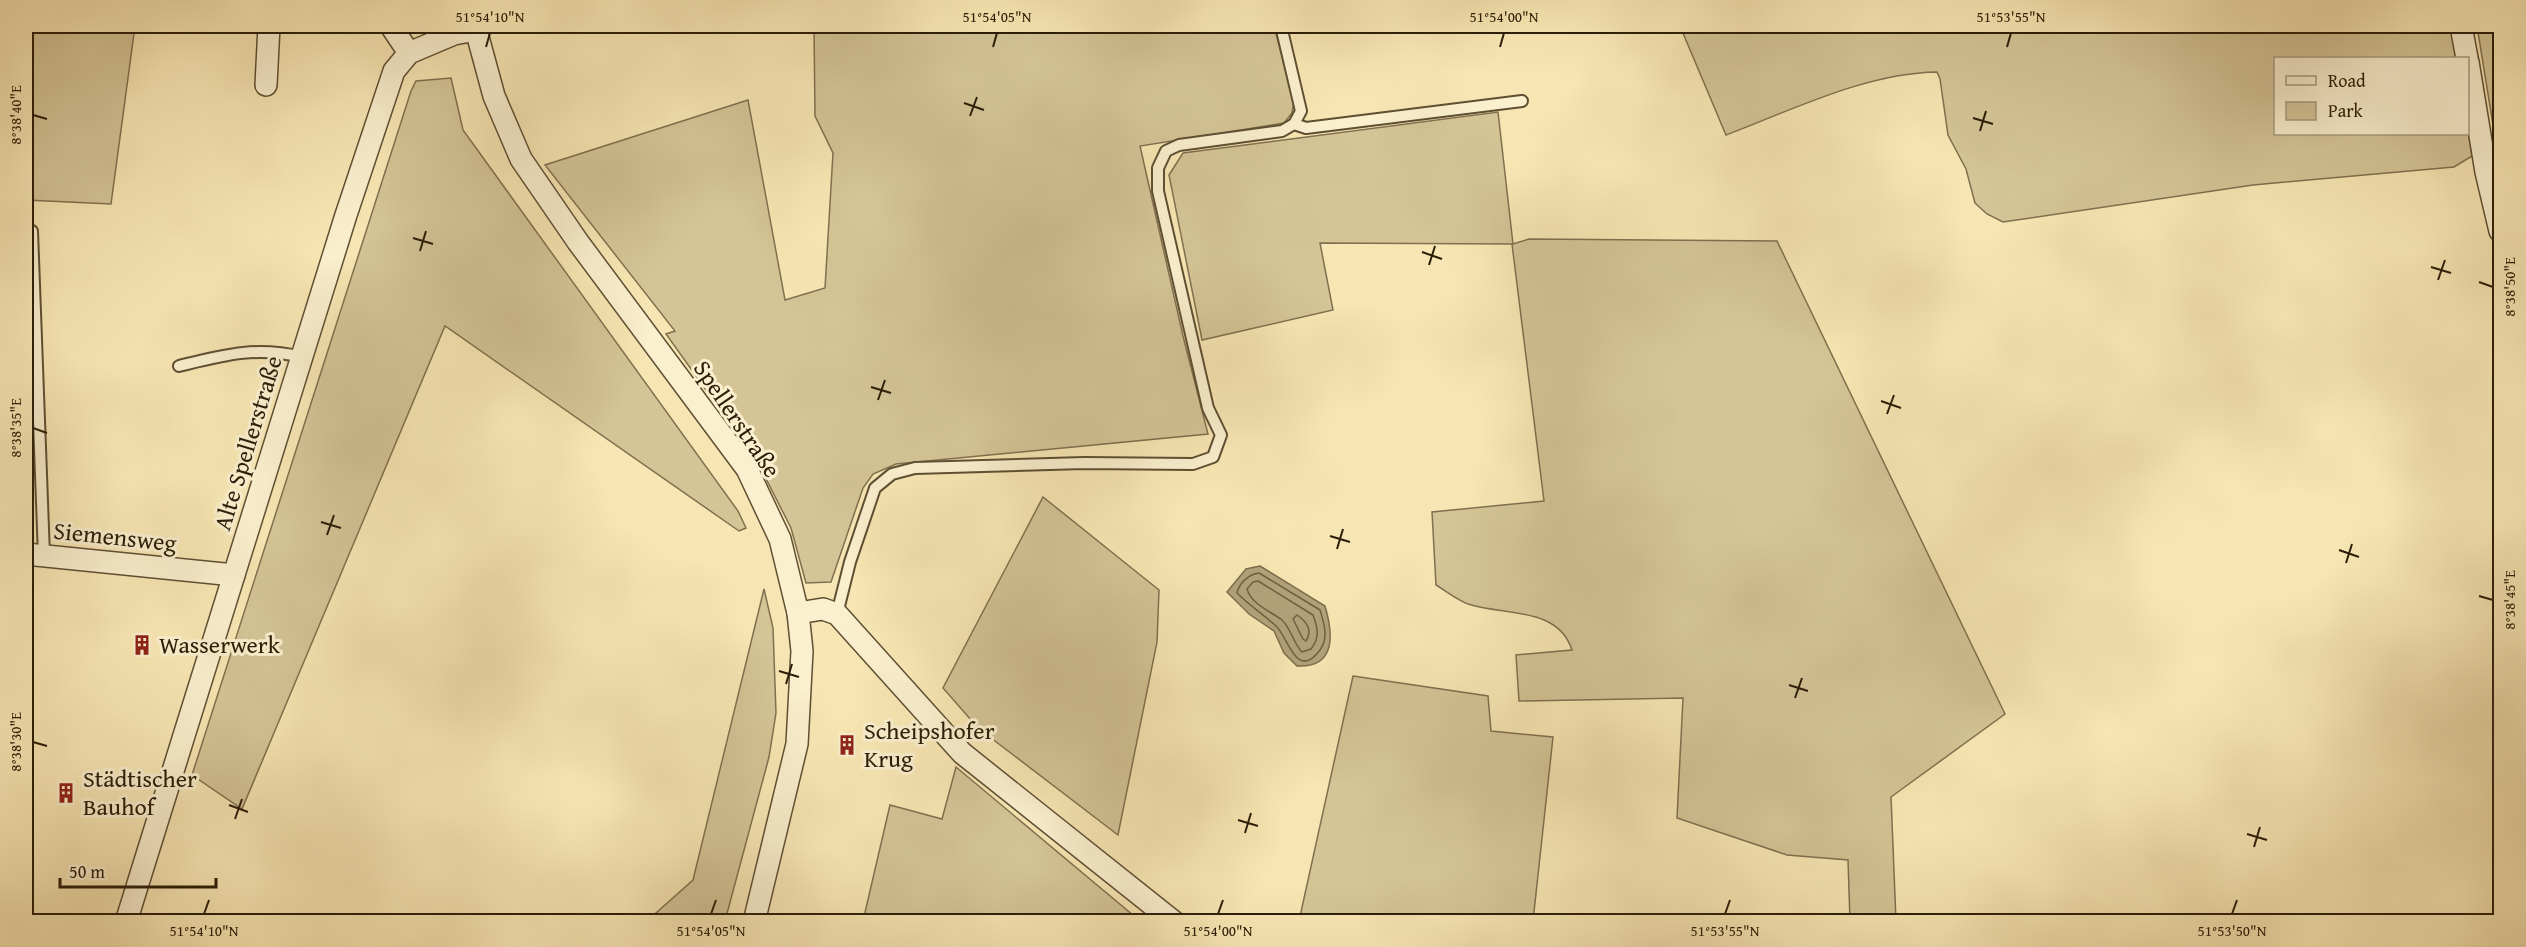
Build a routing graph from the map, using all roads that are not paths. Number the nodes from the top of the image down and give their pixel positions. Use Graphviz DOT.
graph roads {
  1 [pos="269,26"];
  2 [pos="391,26"];
  3 [pos="1281,26"];
  4 [pos="2462,26"];
  5 [pos="476,28"];
  6 [pos="409,53"];
  7 [pos="2467,57"];
  8 [pos="2469,72"];
  9 [pos="266,86"];
  10 [pos="1522,101"];
  11 [pos="1294,124"];
  12 [pos="2500,231"];
  13 [pos="26,232"];
  14 [pos="302,357"];
  15 [pos="179,366"];
  16 [pos="35,555"];
  17 [pos="234,575"];
  18 [pos="798,613"];
  19 [pos="837,614"];
  20 [pos="126,921"];
  21 [pos="754,921"];
  22 [pos="1174,921"];
  1 -- 9 [label="street"];
  2 -- 6 [label="street"];
  3 -- 11 [label="lane"];
  4 -- 7 [label="street"];
  5 -- 6 [label="street"];
  5 -- 18 [label="street, Spellerstraße"];
  6 -- 14 [label="street, Alte Spellerstraße"];
  8 -- 12 [label="street"];
  10 -- 11 [label="lane"];
  11 -- 19 [label="lane"];
  13 -- 16 [label="lane"];
  14 -- 15 [label="lane"];
  14 -- 17 [label="street, Alte Spellerstraße"];
  16 -- 17 [label="street, Siemensweg"];
  17 -- 20 [label="street, Alte Spellerstraße"];
  18 -- 19 [label="street"];
  18 -- 21 [label="street, Spellerstraße"];
  19 -- 22 [label="street"];
}
